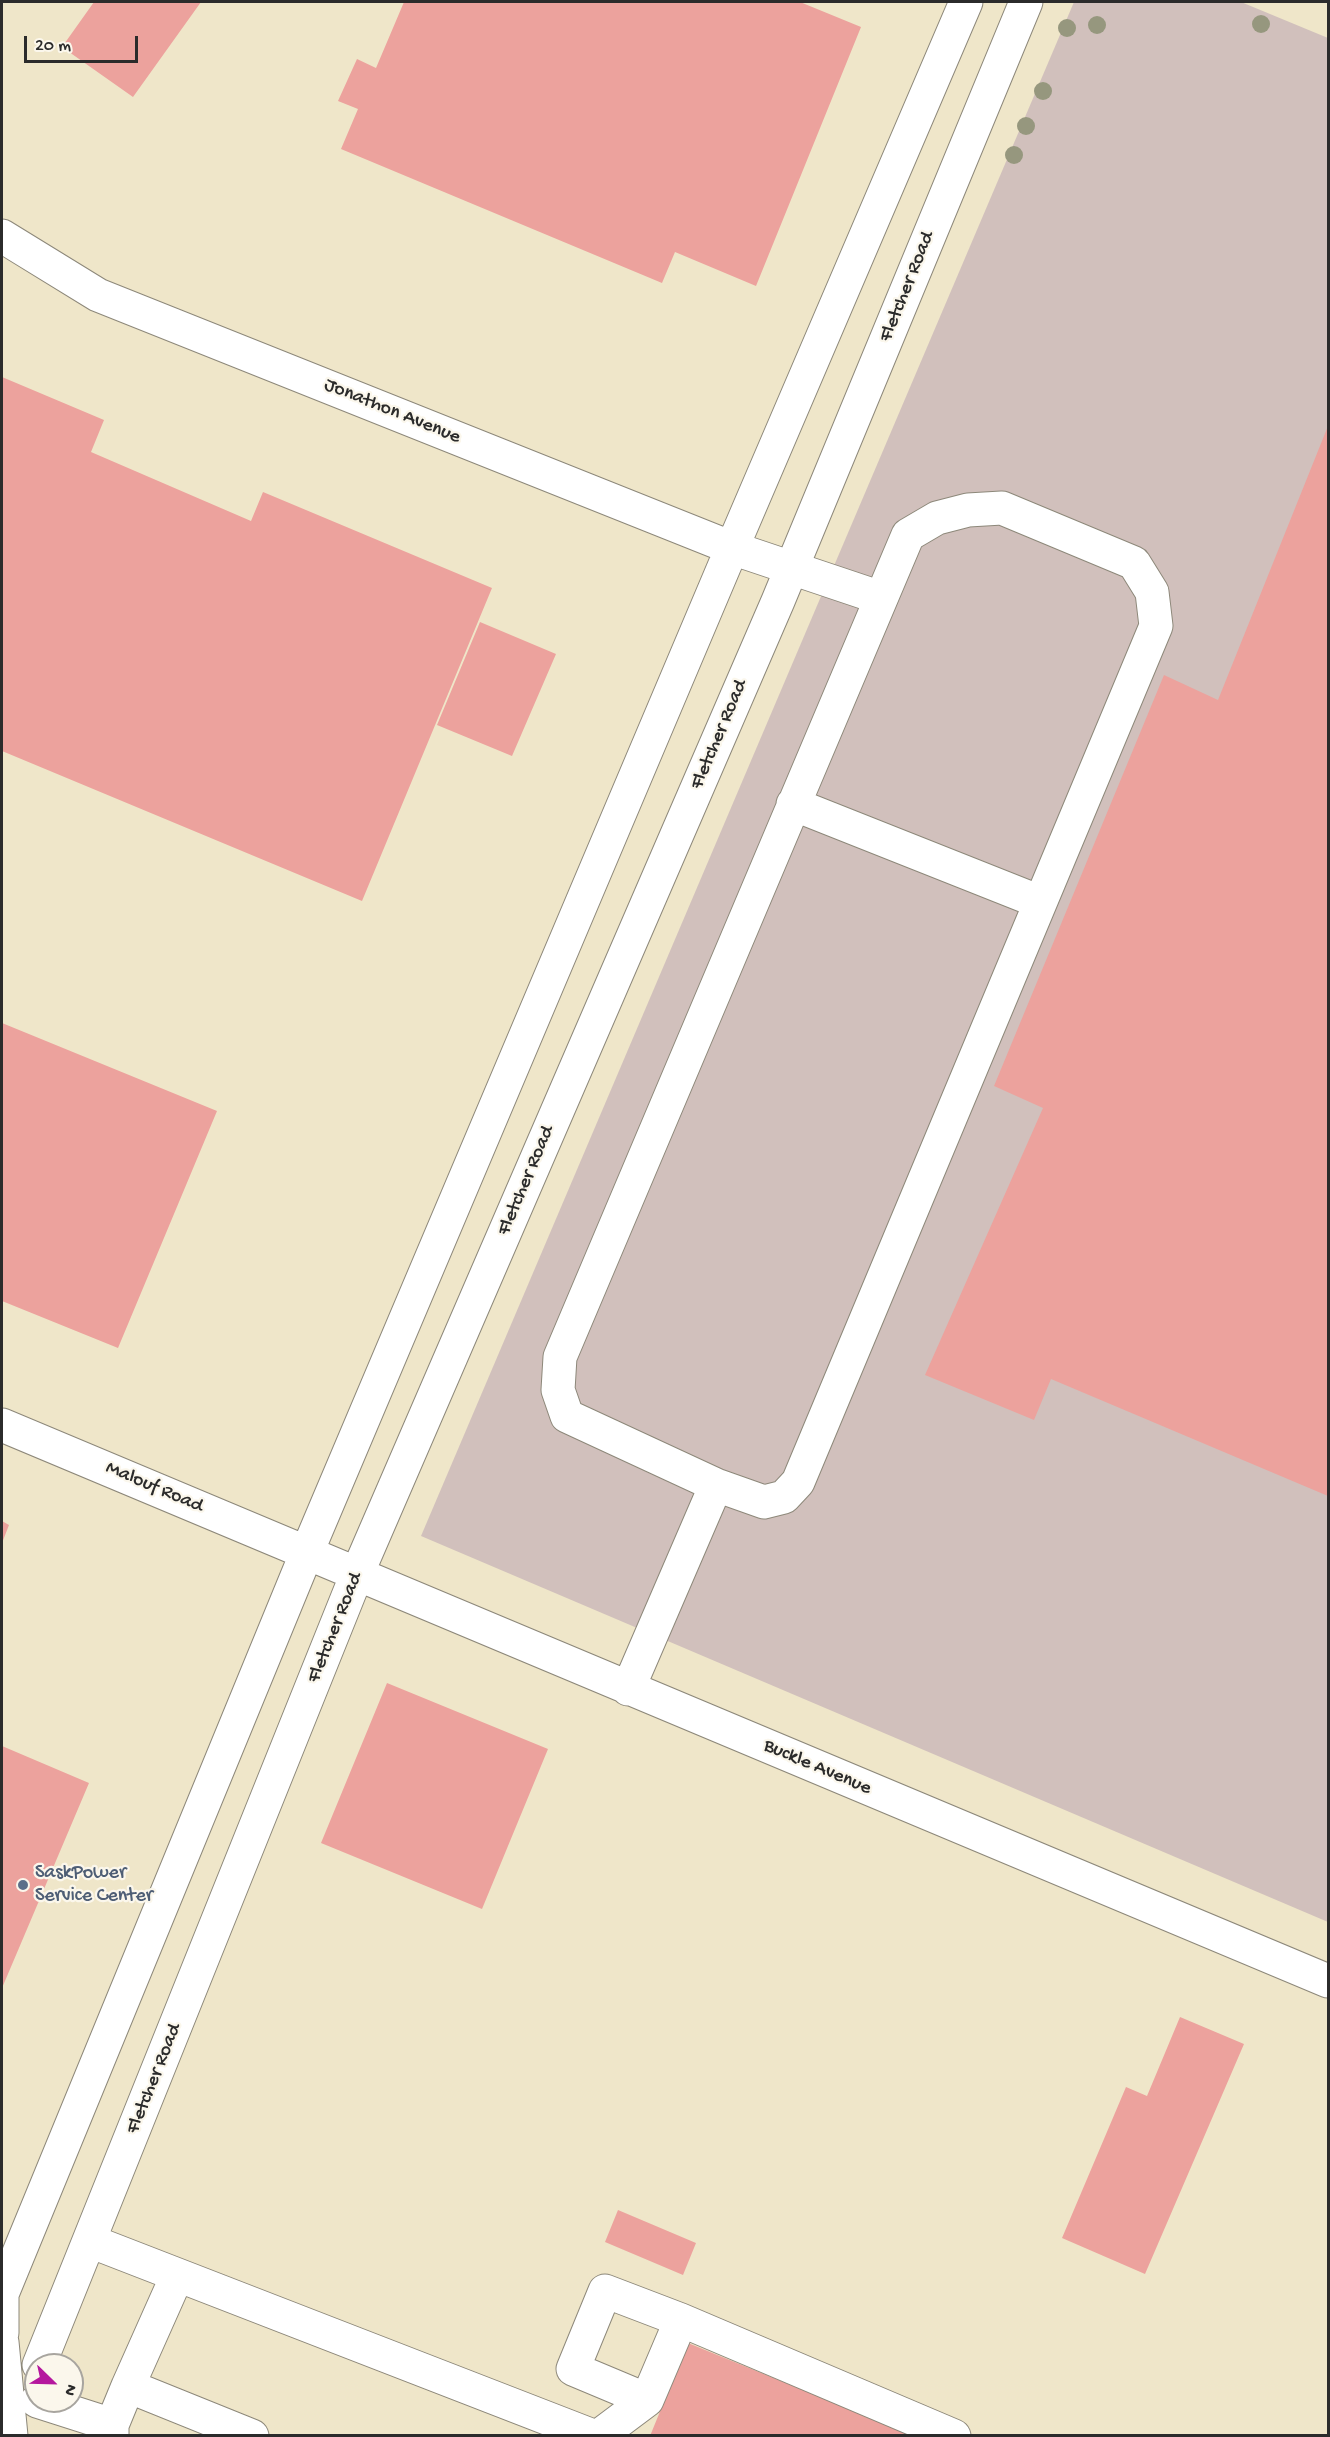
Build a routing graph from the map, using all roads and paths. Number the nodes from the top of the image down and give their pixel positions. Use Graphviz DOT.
graph roads {
  1 [pos="966,2"];
  2 [pos="1026,2"];
  3 [pos="2,237"];
  4 [pos="732,548"];
  5 [pos="792,567"];
  6 [pos="881,598"];
  7 [pos="793,804"];
  8 [pos="1040,902"];
  9 [pos="2,1425"];
  10 [pos="716,1485"];
  11 [pos="307,1552"];
  12 [pos="357,1574"];
  13 [pos="628,1689"];
  14 [pos="1329,1981"];
  15 [pos="90,2241"];
  16 [pos="177,2276"];
  17 [pos="2,2294"];
  18 [pos="681,2320"];
  19 [pos="2,2333"];
  20 [pos="2,2342"];
  21 [pos="44,2353"];
  22 [pos="128,2386"];
  23 [pos="647,2400"];
  24 [pos="24,2411"];
  25 [pos="76,2413"];
  26 [pos="112,2430"];
  27 [pos="11,2435"];
  28 [pos="252,2436"];
  29 [pos="593,2436"];
  30 [pos="599,2436"];
  31 [pos="954,2436"];
  1 -- 4 [label="street"];
  2 -- 5 [label="street, Fletcher Road"];
  3 -- 4 [label="street, Jonathon Avenue"];
  4 -- 5 [label="street, Jonathon Avenue"];
  4 -- 11 [label="street"];
  5 -- 6 [label="street, Jonathon Avenue"];
  5 -- 12 [label="street, Fletcher Road"];
  6 -- 7 [label="street"];
  6 -- 8 [label="street"];
  7 -- 8 [label="street"];
  7 -- 10 [label="street"];
  8 -- 10 [label="street"];
  9 -- 11 [label="street, Malouf Road"];
  10 -- 13 [label="street"];
  11 -- 12 [label="street, Buckle Avenue"];
  11 -- 17 [label="street"];
  12 -- 13 [label="street, Buckle Avenue"];
  12 -- 15 [label="street, Fletcher Road"];
  13 -- 14 [label="street, Buckle Avenue"];
  15 -- 16 [label="street"];
  15 -- 21 [label="street, Fletcher Road"];
  16 -- 22 [label="street"];
  16 -- 29 [label="street"];
  17 -- 19 [label="street"];
  18 -- 23 [label="street"];
  18 -- 23 [label="street"];
  18 -- 31 [label="street"];
  20 -- 27 [label="street"];
  22 -- 26 [label="street"];
  22 -- 28 [label="street"];
  23 -- 30 [label="street"];
  24 -- 27 [label="street"];
  25 -- 26 [label="street"];
}
